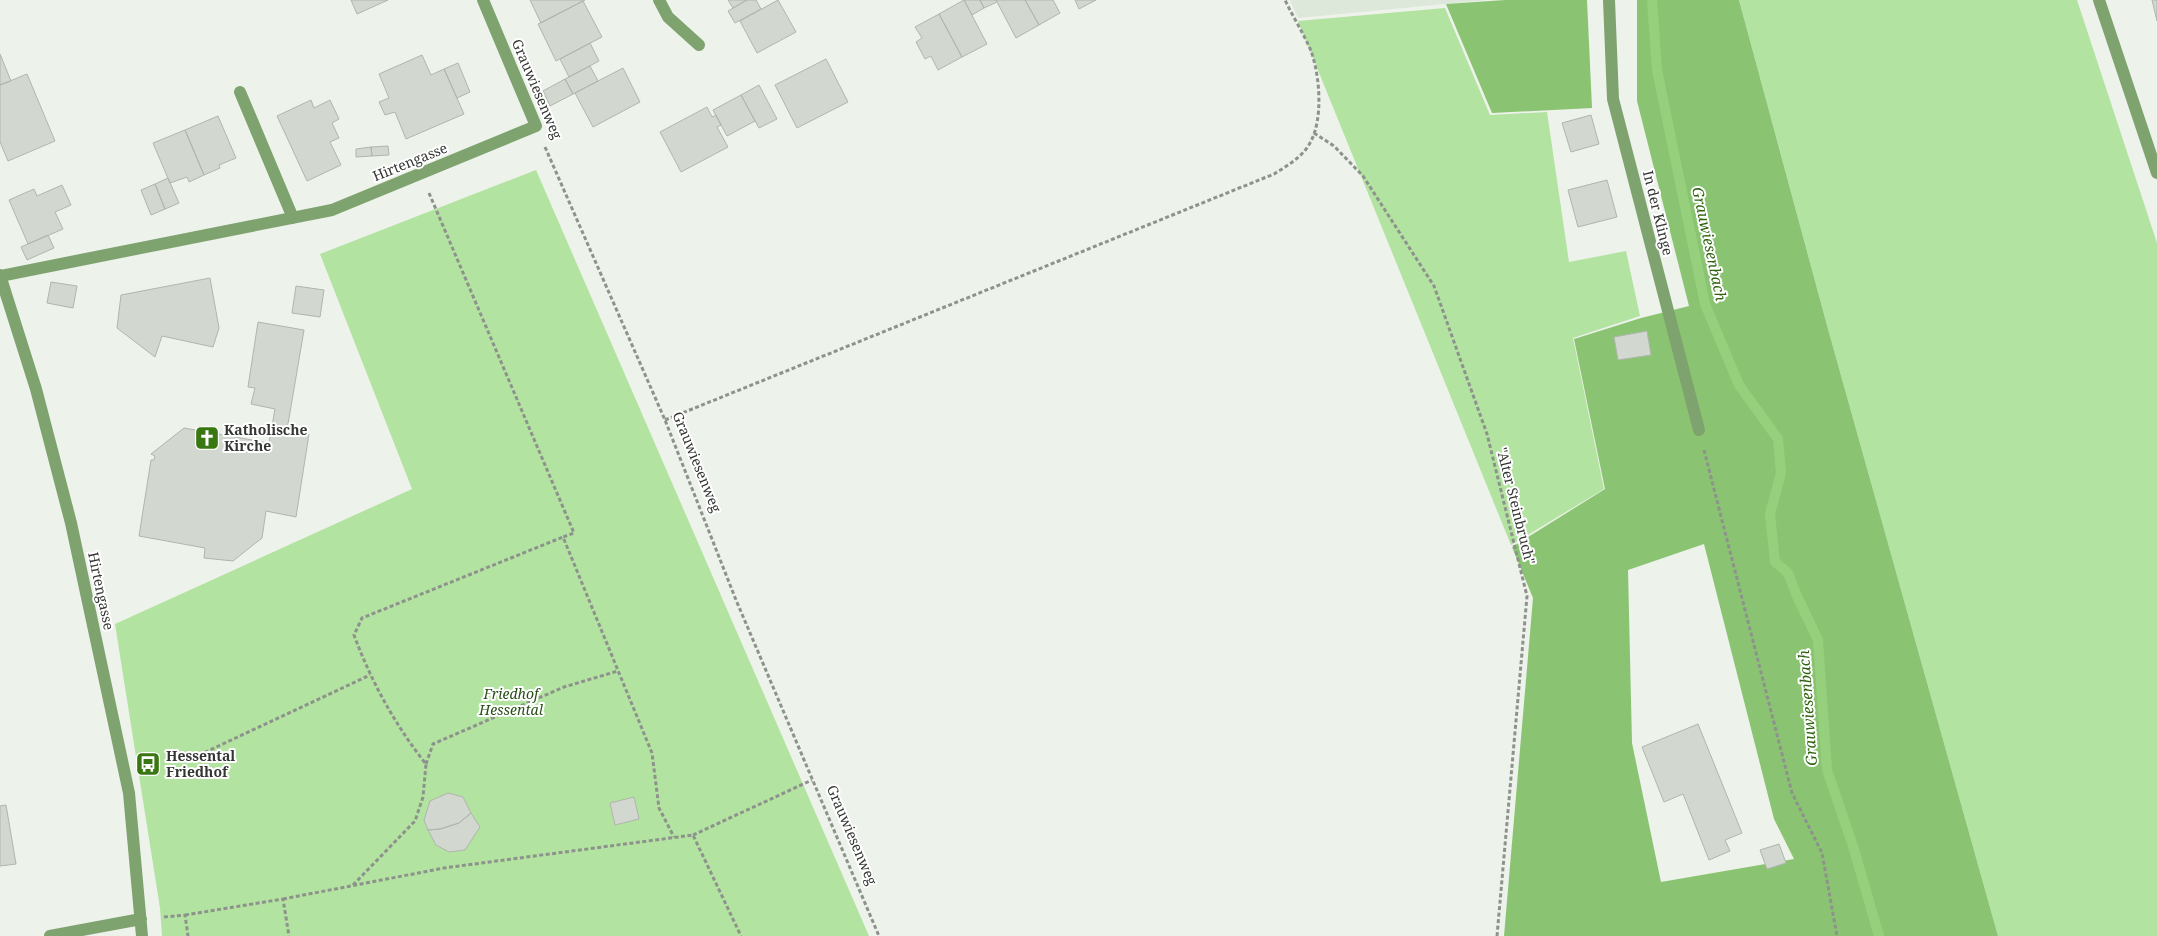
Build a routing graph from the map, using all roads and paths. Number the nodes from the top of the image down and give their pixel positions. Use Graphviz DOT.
graph roads {
  1 [pos="484,0"];
  2 [pos="659,0"];
  3 [pos="1285,0"];
  4 [pos="1609,0"];
  5 [pos="2099,0"];
  6 [pos="699,45"];
  7 [pos="240,92"];
  8 [pos="536,126"];
  9 [pos="1314,132"];
  10 [pos="422,173"];
  11 [pos="2157,174"];
  12 [pos="293,218"];
  13 [pos="0,276"];
  14 [pos="665,420"];
  15 [pos="1699,430"];
  16 [pos="563,537"];
  17 [pos="618,671"];
  18 [pos="370,675"];
  19 [pos="193,758"];
  20 [pos="426,764"];
  21 [pos="812,780"];
  22 [pos="693,835"];
  23 [pos="674,837"];
  24 [pos="353,886"];
  25 [pos="284,899"];
  26 [pos="186,916"];
  27 [pos="141,919"];
  28 [pos="50,936"];
  29 [pos="142,936"];
  30 [pos="188,936"];
  31 [pos="289,936"];
  32 [pos="741,936"];
  33 [pos="879,936"];
  34 [pos="1497,936"];
  35 [pos="1837,936"];
  1 -- 8 [label="street, Grauwiesenweg"];
  2 -- 6 [label="street"];
  3 -- 9 [label="path"];
  4 -- 15 [label="street, In der Klinge"];
  5 -- 11 [label="street"];
  7 -- 12 [label="street"];
  8 -- 10 [label="street, Hirtengasse"];
  8 -- 14 [label="path, Grauwiesenweg"];
  9 -- 14 [label="path"];
  9 -- 34 [label="path, \"Alter Steinbruch\""];
  10 -- 12 [label="street, Hirtengasse"];
  10 -- 16 [label="path"];
  12 -- 13 [label="street, Hirtengasse"];
  13 -- 27 [label="street, Hirtengasse"];
  14 -- 21 [label="path, Grauwiesenweg"];
  15 -- 35 [label="path"];
  16 -- 17 [label="path"];
  16 -- 18 [label="path"];
  17 -- 20 [label="path"];
  17 -- 23 [label="path"];
  18 -- 19 [label="path"];
  18 -- 20 [label="path"];
  20 -- 24 [label="path"];
  21 -- 22 [label="path"];
  21 -- 33 [label="path, Grauwiesenweg"];
  22 -- 23 [label="path"];
  22 -- 32 [label="path"];
  23 -- 24 [label="path"];
  24 -- 25 [label="path"];
  25 -- 26 [label="path"];
  25 -- 31 [label="path"];
  26 -- 27 [label="path"];
  26 -- 30 [label="path"];
  27 -- 28 [label="street"];
  27 -- 29 [label="street, Hirtengasse"];
}
